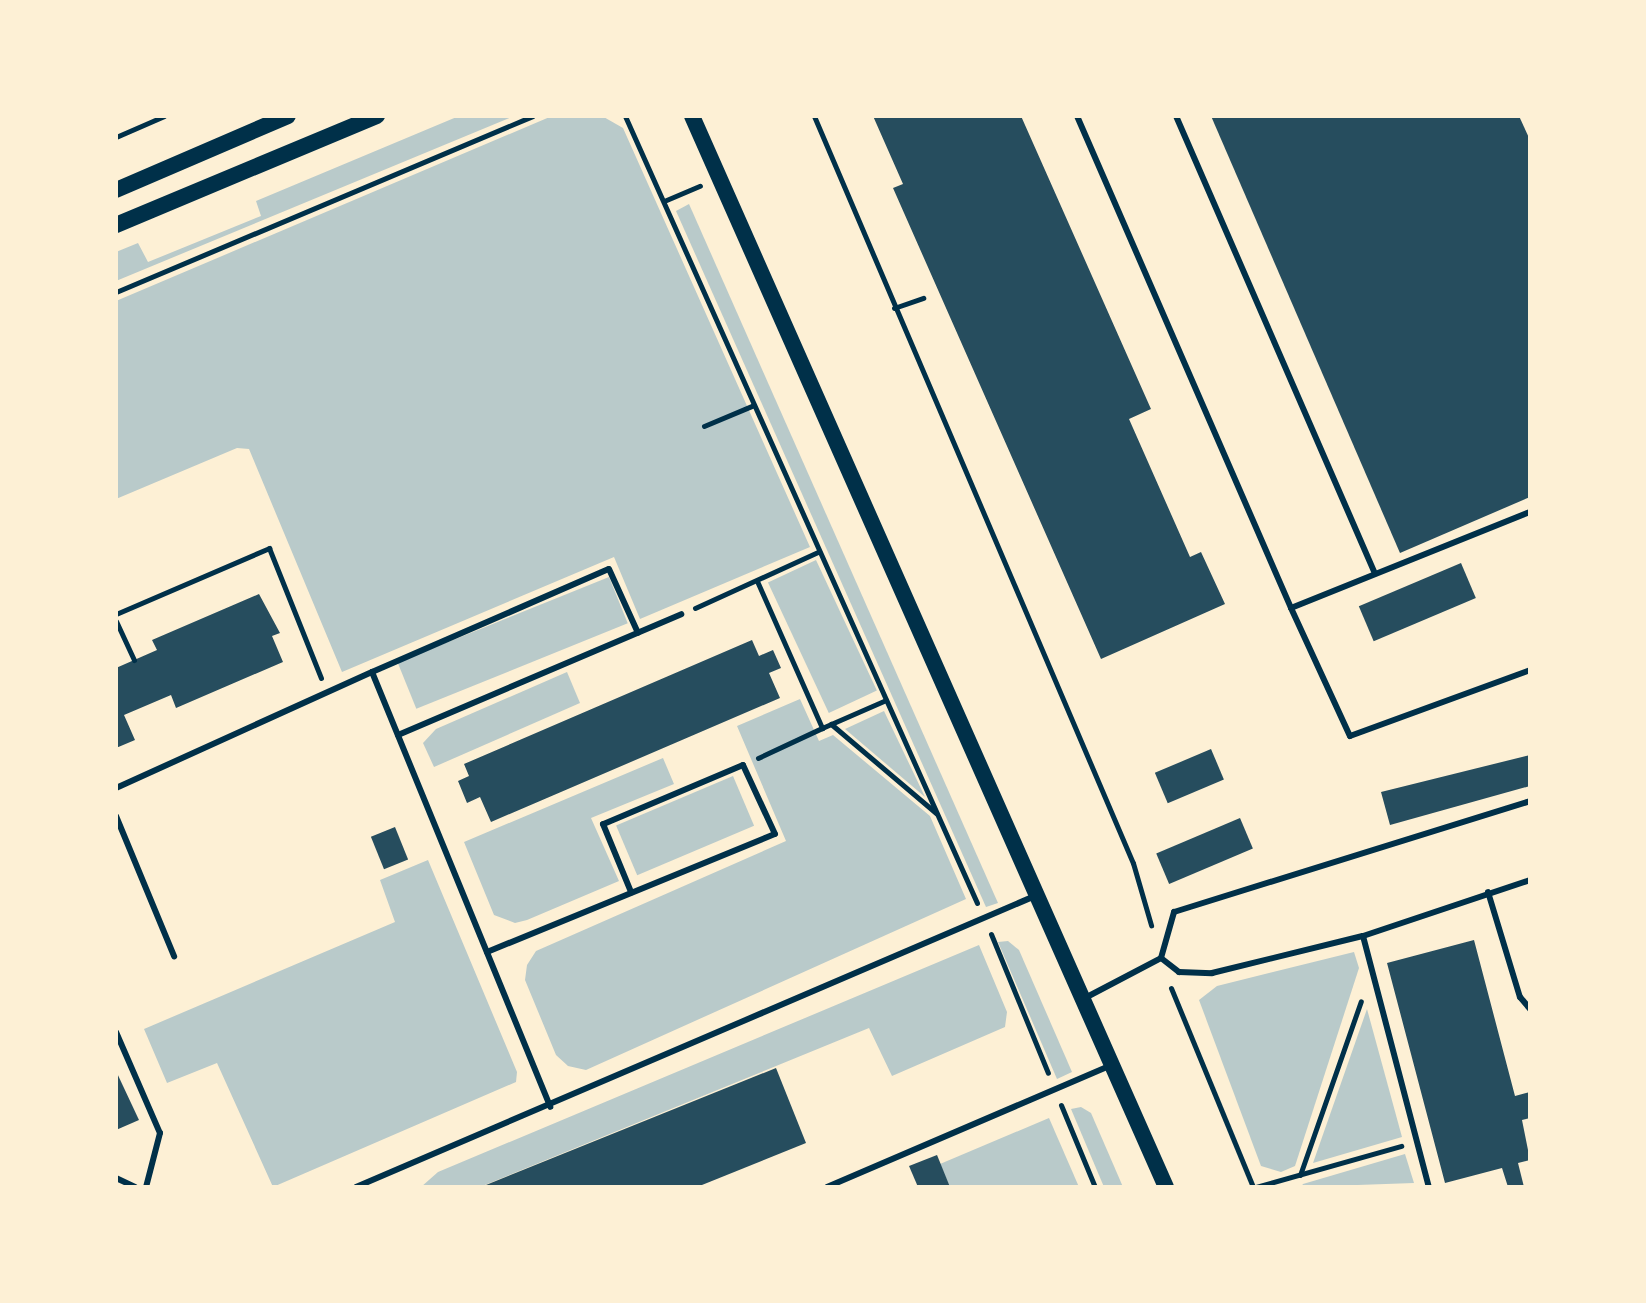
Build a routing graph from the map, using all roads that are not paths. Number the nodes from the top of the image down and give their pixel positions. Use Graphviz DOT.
graph roads {
  1 [pos="288,116"];
  2 [pos="377,116"];
  3 [pos="692,116"];
  4 [pos="1077,116"];
  5 [pos="1176,116"];
  6 [pos="116,190"];
  7 [pos="116,225"];
  8 [pos="1530,512"];
  9 [pos="1375,574"];
  10 [pos="1291,608"];
  11 [pos="681,614"];
  12 [pos="638,633"];
  13 [pos="1530,670"];
  14 [pos="372,672"];
  15 [pos="398,735"];
  16 [pos="116,788"];
  17 [pos="1530,801"];
  18 [pos="116,816"];
  19 [pos="1530,880"];
  20 [pos="631,892"];
  21 [pos="1488,892"];
  22 [pos="1035,896"];
  23 [pos="1363,936"];
  24 [pos="487,952"];
  25 [pos="174,956"];
  26 [pos="1161,958"];
  27 [pos="1081,999"];
  28 [pos="1530,1009"];
  29 [pos="116,1032"];
  30 [pos="1111,1065"];
  31 [pos="550,1107"];
  32 [pos="116,1178"];
  33 [pos="135,1187"];
  34 [pos="146,1187"];
  35 [pos="356,1187"];
  36 [pos="827,1187"];
  37 [pos="1166,1187"];
  38 [pos="1429,1187"];
  1 -- 6 [label="main road"];
  2 -- 7 [label="main road"];
  3 -- 22 [label="main road"];
  4 -- 10 [label="lane"];
  5 -- 9 [label="lane"];
  8 -- 9 [label="lane"];
  9 -- 10 [label="lane"];
  10 -- 13 [label="lane"];
  11 -- 12 [label="lane"];
  12 -- 14 [label="lane"];
  12 -- 15 [label="lane"];
  14 -- 15 [label="lane"];
  14 -- 16 [label="lane"];
  15 -- 24 [label="lane"];
  17 -- 26 [label="lane"];
  18 -- 25 [label="lane"];
  19 -- 21 [label="lane"];
  20 -- 20 [label="lane"];
  20 -- 24 [label="lane"];
  21 -- 23 [label="lane"];
  21 -- 28 [label="lane"];
  22 -- 27 [label="main road"];
  22 -- 31 [label="lane"];
  23 -- 26 [label="lane"];
  23 -- 38 [label="lane"];
  24 -- 31 [label="lane"];
  26 -- 27 [label="lane"];
  27 -- 30 [label="main road"];
  29 -- 34 [label="lane"];
  30 -- 36 [label="lane"];
  30 -- 37 [label="main road"];
  31 -- 35 [label="lane"];
  32 -- 33 [label="lane"];
}
